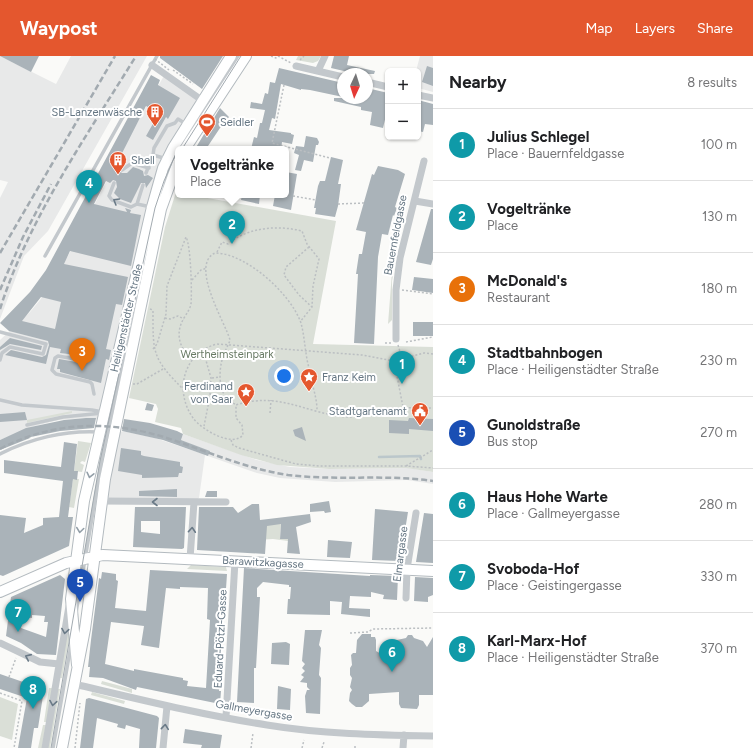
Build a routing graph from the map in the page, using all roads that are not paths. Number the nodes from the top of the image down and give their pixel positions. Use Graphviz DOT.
graph roads {
  1 [pos="231,56"];
  2 [pos="239,56"];
  3 [pos="246,56"];
  4 [pos="325,56"];
  5 [pos="155,60"];
  6 [pos="296,64"];
  7 [pos="318,71"];
  8 [pos="337,76"];
  9 [pos="373,83"];
  10 [pos="385,86"];
  11 [pos="421,95"];
  12 [pos="433,98"];
  13 [pos="208,104"];
  14 [pos="192,128"];
  15 [pos="182,146"];
  16 [pos="182,146"];
  17 [pos="186,146"];
  18 [pos="153,155"];
  19 [pos="424,161"];
  20 [pos="174,162"];
  21 [pos="148,168"];
  22 [pos="122,170"];
  23 [pos="146,173"];
  24 [pos="114,183"];
  25 [pos="143,186"];
  26 [pos="415,201"];
  27 [pos="137,204"];
  28 [pos="433,204"];
  29 [pos="156,208"];
  30 [pos="45,256"];
  31 [pos="0,332"];
  32 [pos="397,342"];
  33 [pos="84,359"];
  34 [pos="0,360"];
  35 [pos="94,394"];
  36 [pos="0,400"];
  37 [pos="111,414"];
  38 [pos="27,425"];
  39 [pos="100,432"];
  40 [pos="0,454"];
  41 [pos="102,501"];
  42 [pos="194,502"];
  43 [pos="226,502"];
  44 [pos="416,513"];
  45 [pos="85,558"];
  46 [pos="190,559"];
  47 [pos="235,561"];
  48 [pos="407,569"];
  49 [pos="433,571"];
  50 [pos="0,592"];
  51 [pos="406,598"];
  52 [pos="71,599"];
  53 [pos="75,624"];
  54 [pos="0,643"];
  55 [pos="59,664"];
  56 [pos="77,665"];
  57 [pos="74,684"];
  58 [pos="167,706"];
  59 [pos="226,718"];
  60 [pos="404,736"];
  61 [pos="433,736"];
  62 [pos="44,748"];
  63 [pos="53,748"];
  64 [pos="62,748"];
  65 [pos="163,748"];
  66 [pos="403,748"];
  1 -- 13 [label="main road, Heiligenstädter Straße"];
  2 -- 13 [label="lane"];
  3 -- 13 [label="main road, Heiligenstädter Straße"];
  4 -- 7 [label="street"];
  5 -- 13 [label="street"];
  5 -- 30 [label="lane"];
  6 -- 7 [label="street"];
  7 -- 8 [label="street"];
  9 -- 10 [label="street"];
  11 -- 12 [label="street"];
  13 -- 14 [label="main road, Heiligenstädter Straße"];
  14 -- 15 [label="lane"];
  14 -- 16 [label="main road, Heiligenstädter Straße"];
  14 -- 17 [label="main road, Heiligenstädter Straße"];
  14 -- 18 [label="lane"];
  18 -- 20 [label="lane"];
  18 -- 21 [label="lane"];
  19 -- 26 [label="street, Bauernfeldgasse"];
  20 -- 29 [label="main road, Heiligenstädter Straße"];
  21 -- 22 [label="lane"];
  21 -- 23 [label="lane"];
  27 -- 24 [label="lane, one-way"];
  25 -- 27 [label="lane"];
  26 -- 28 [label="street"];
  26 -- 32 [label="street, Bauernfeldgasse"];
  27 -- 29 [label="lane"];
  29 -- 37 [label="main road, Heiligenstädter Straße"];
  31 -- 34 [label="lane"];
  33 -- 35 [label="lane"];
  36 -- 37 [label="lane"];
  37 -- 38 [label="lane"];
  37 -- 39 [label="main road, Heiligenstädter Straße"];
  37 -- 41 [label="main road, Heiligenstädter Straße"];
  37 -- 45 [label="lane"];
  39 -- 40 [label="lane"];
  39 -- 45 [label="main road, Heiligenstädter Straße, one-way"];
  42 -- 41 [label="street, one-way"];
  41 -- 45 [label="main road, Heiligenstädter Straße"];
  42 -- 43 [label="street"];
  46 -- 42 [label="street, one-way"];
  44 -- 48 [label="street, Elmargasse"];
  45 -- 46 [label="main road, Barawitzkagasse"];
  45 -- 50 [label="main road, Barawitzkagasse"];
  45 -- 52 [label="main road, Heiligenstädter Straße"];
  45 -- 53 [label="lane"];
  45 -- 56 [label="main road, Heiligenstädter Straße"];
  46 -- 47 [label="main road, Barawitzkagasse"];
  47 -- 48 [label="main road, Barawitzkagasse"];
  47 -- 59 [label="street, Eduard-Pötzl-Gasse"];
  48 -- 49 [label="main road, Barawitzkagasse"];
  48 -- 51 [label="street, Elmargasse"];
  52 -- 53 [label="main road, Heiligenstädter Straße"];
  52 -- 55 [label="street, Heiligenstädter Straße, one-way"];
  53 -- 56 [label="main road, Heiligenstädter Straße"];
  53 -- 63 [label="lane"];
  55 -- 54 [label="street, one-way"];
  55 -- 62 [label="street, Heiligenstädter Straße, one-way"];
  56 -- 57 [label="main road, Heiligenstädter Straße"];
  57 -- 58 [label="street, Gallmeyergasse"];
  57 -- 64 [label="main road, Heiligenstädter Straße"];
  58 -- 59 [label="street, Gallmeyergasse"];
  65 -- 58 [label="street, one-way"];
  59 -- 60 [label="street, Gallmeyergasse"];
  60 -- 61 [label="street, Gallmeyergasse"];
  60 -- 66 [label="street"];
}
